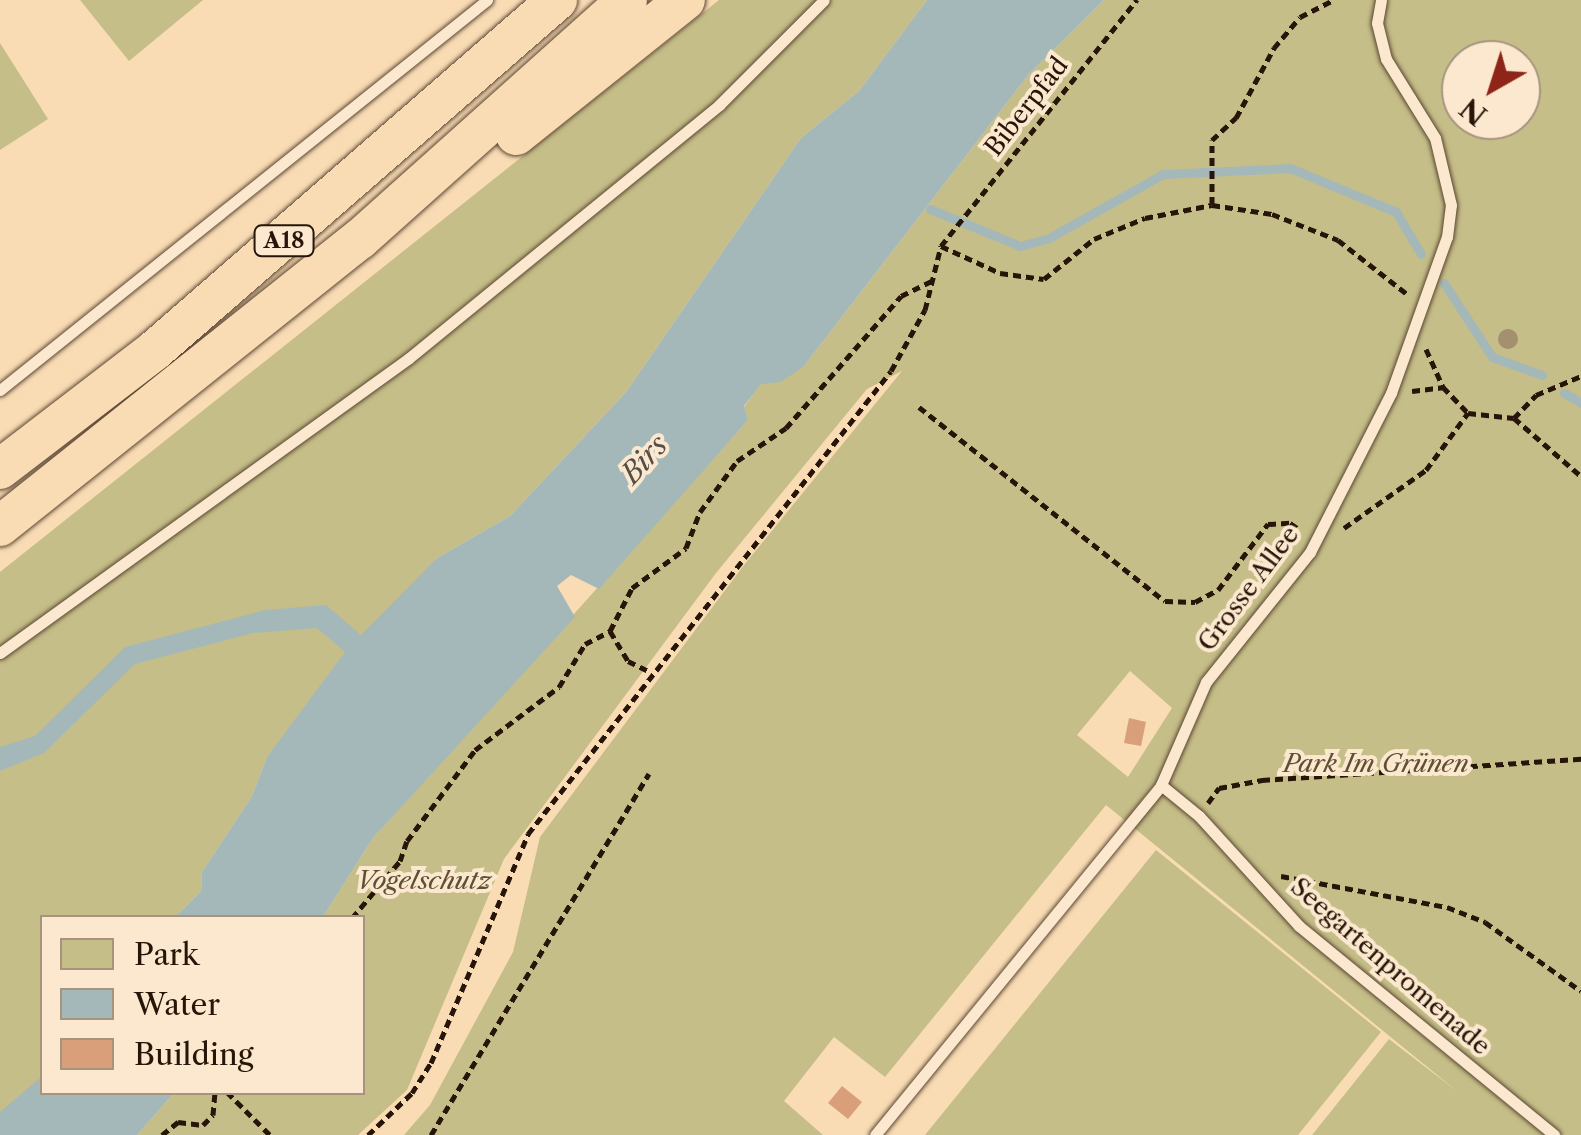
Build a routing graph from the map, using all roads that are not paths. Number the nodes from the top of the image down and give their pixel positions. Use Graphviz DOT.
graph roads {
  1 [pos="487,0"];
  2 [pos="557,0"];
  3 [pos="627,0"];
  4 [pos="685,0"];
  5 [pos="824,0"];
  6 [pos="1381,0"];
  7 [pos="0,390"];
  8 [pos="110,440"];
  9 [pos="0,469"];
  10 [pos="0,526"];
  11 [pos="0,654"];
  12 [pos="1161,784"];
  13 [pos="875,1135"];
  14 [pos="1554,1135"];
  1 -- 7 [label="lane"];
  2 -- 9 [label="highway, A18"];
  3 -- 8 [label="highway, A18"];
  4 -- 8 [label="highway"];
  5 -- 11 [label="lane"];
  6 -- 12 [label="lane, Grosse Allee"];
  8 -- 10 [label="highway, A18"];
  12 -- 13 [label="lane, Grosse Allee"];
  12 -- 14 [label="lane, Seegartenpromenade"];
}
